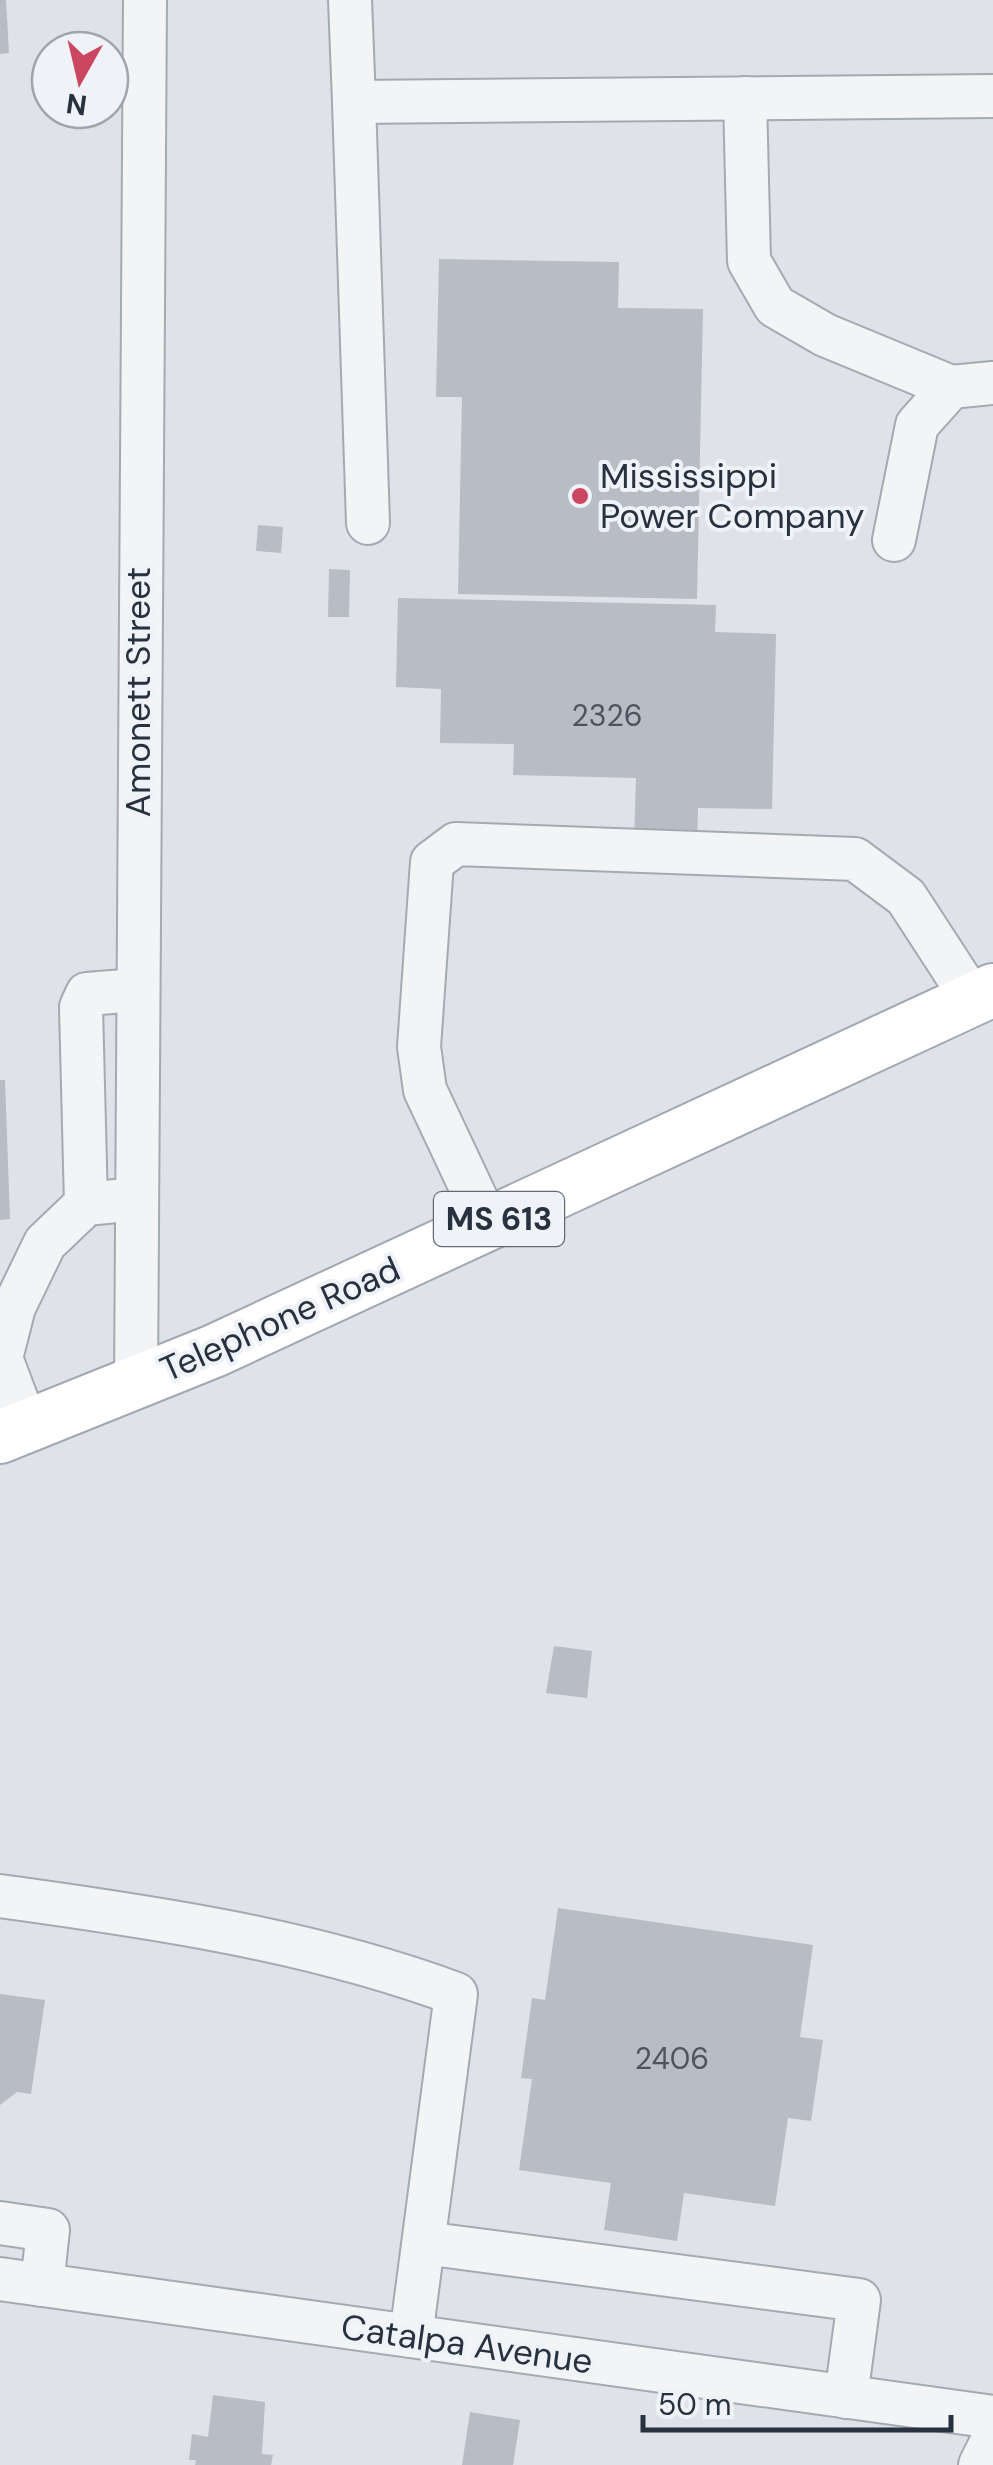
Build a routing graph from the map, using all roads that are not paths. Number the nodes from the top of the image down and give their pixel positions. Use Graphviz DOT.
graph roads {
  1 [pos="145,0"];
  2 [pos="350,0"];
  3 [pos="993,96"];
  4 [pos="745,98"];
  5 [pos="354,102"];
  6 [pos="993,383"];
  7 [pos="950,387"];
  8 [pos="368,523"];
  9 [pos="894,540"];
  10 [pos="137,990"];
  11 [pos="983,995"];
  12 [pos="136,1199"];
  13 [pos="86,1204"];
  14 [pos="488,1224"];
  15 [pos="136,1384"];
  16 [pos="13,1432"];
  17 [pos="0,1896"];
  18 [pos="0,2223"];
  19 [pos="424,2243"];
  20 [pos="0,2278"];
  21 [pos="42,2284"];
  22 [pos="411,2336"];
  23 [pos="846,2397"];
  24 [pos="993,2418"];
  25 [pos="993,2439"];
  26 [pos="980,2465"];
  1 -- 10 [label="street, Amonett Street"];
  2 -- 5 [label="street"];
  3 -- 4 [label="street"];
  4 -- 5 [label="street"];
  4 -- 7 [label="street"];
  5 -- 8 [label="street"];
  6 -- 7 [label="street"];
  7 -- 9 [label="street"];
  10 -- 12 [label="street, Amonett Street"];
  10 -- 13 [label="street"];
  11 -- 14 [label="main road, Telephone Road / MS 613"];
  11 -- 14 [label="street"];
  12 -- 13 [label="street"];
  12 -- 15 [label="street, Amonett Street"];
  13 -- 16 [label="street"];
  14 -- 15 [label="main road, Telephone Road / MS 613"];
  15 -- 16 [label="main road, Telephone Road / MS 613"];
  17 -- 19 [label="street"];
  18 -- 21 [label="street"];
  19 -- 22 [label="street"];
  19 -- 23 [label="street"];
  20 -- 21 [label="street, Catalpa Avenue"];
  21 -- 22 [label="street, Catalpa Avenue"];
  22 -- 23 [label="street, Catalpa Avenue"];
  23 -- 24 [label="street, Catalpa Avenue"];
  25 -- 26 [label="street"];
}
